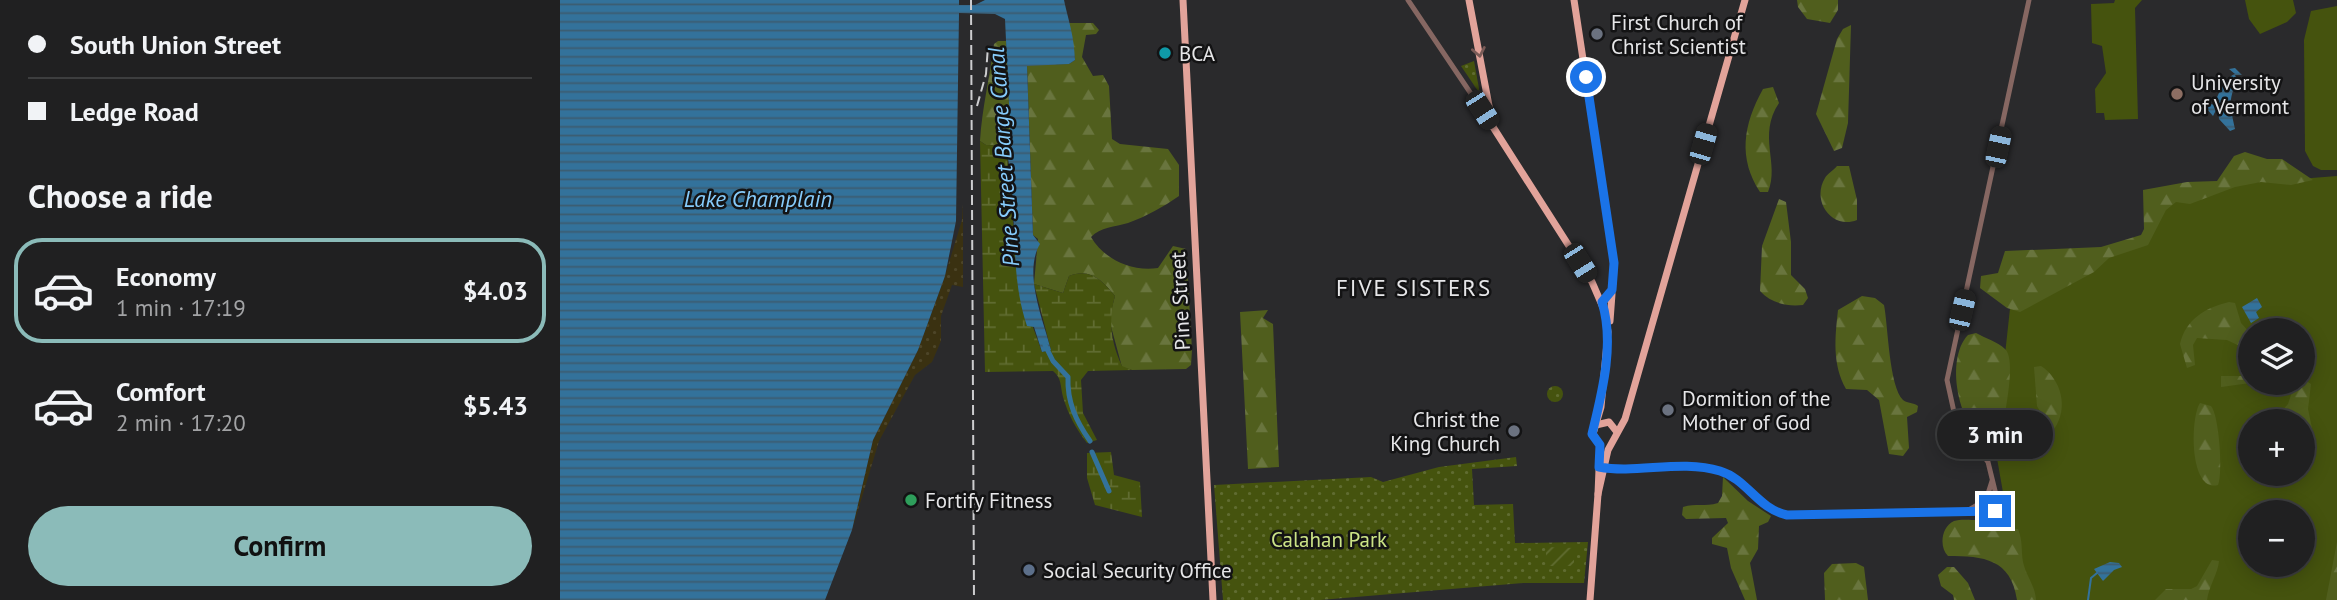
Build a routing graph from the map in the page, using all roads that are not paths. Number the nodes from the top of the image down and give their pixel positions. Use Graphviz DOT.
graph roads {
  1 [pos="1183,0"];
  2 [pos="1408,0"];
  3 [pos="1469,0"];
  4 [pos="1574,0"];
  5 [pos="1745,0"];
  6 [pos="2029,0"];
  7 [pos="1493,127"];
  8 [pos="1612,290"];
  9 [pos="1602,302"];
  10 [pos="1608,332"];
  11 [pos="1601,407"];
  12 [pos="1625,413"];
  13 [pos="1609,422"];
  14 [pos="1596,425"];
  15 [pos="1617,432"];
  16 [pos="1600,445"];
  17 [pos="1611,445"];
  18 [pos="1606,457"];
  19 [pos="1622,467"];
  20 [pos="1602,468"];
  21 [pos="1993,478"];
  22 [pos="1962,512"];
  23 [pos="1213,600"];
  24 [pos="1590,600"];
  1 -- 23 [label="main road, Pine Street"];
  2 -- 7 [label="street"];
  3 -- 7 [label="main road, one-way"];
  4 -- 8 [label="main road"];
  5 -- 12 [label="main road"];
  6 -- 21 [label="street"];
  7 -- 9 [label="main road"];
  8 -- 9 [label="main road"];
  8 -- 10 [label="main road"];
  9 -- 10 [label="main road"];
  10 -- 11 [label="main road"];
  11 -- 13 [label="main road"];
  11 -- 14 [label="main road"];
  12 -- 13 [label="main road"];
  12 -- 15 [label="main road"];
  13 -- 14 [label="main road"];
  13 -- 15 [label="main road"];
  14 -- 16 [label="main road"];
  15 -- 17 [label="main road"];
  16 -- 17 [label="main road"];
  16 -- 20 [label="main road"];
  17 -- 18 [label="main road"];
  18 -- 19 [label="street"];
  18 -- 20 [label="main road"];
  19 -- 20 [label="street"];
  19 -- 22 [label="street"];
  20 -- 24 [label="main road"];
  21 -- 22 [label="street"];
  21 -- 22 [label="street"];
}
